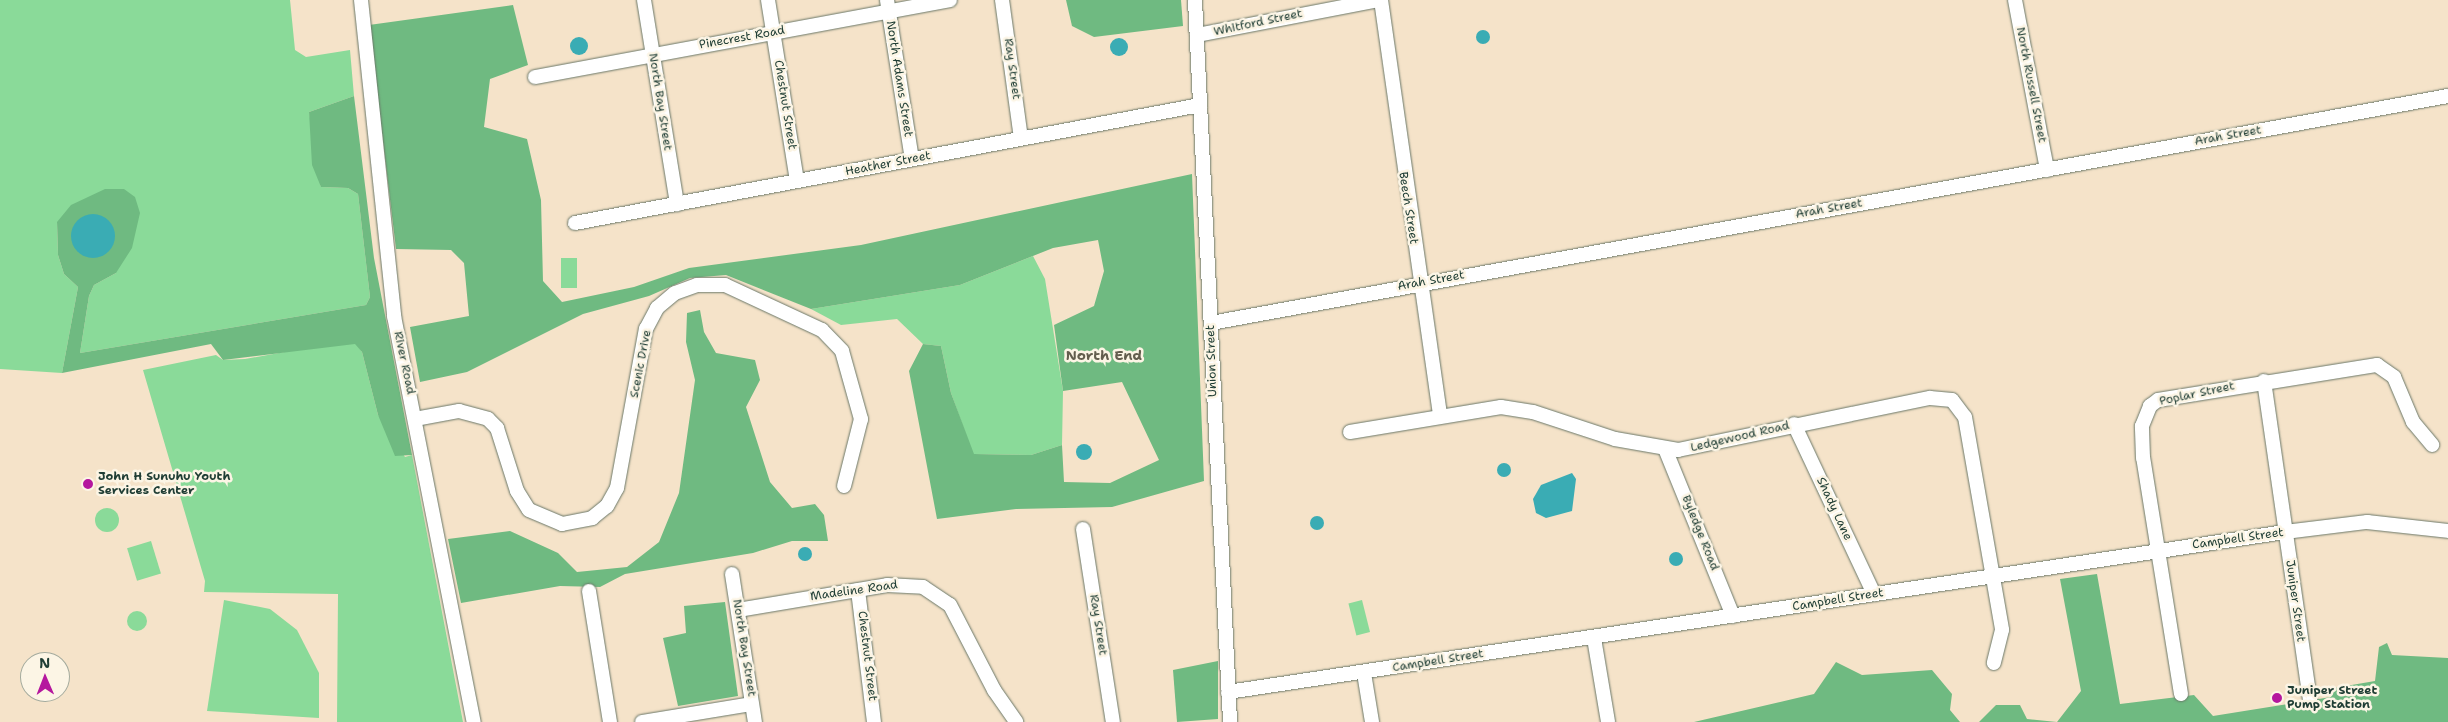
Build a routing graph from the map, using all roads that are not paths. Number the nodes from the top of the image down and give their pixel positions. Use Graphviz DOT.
graph roads {
  1 [pos="361,0"];
  2 [pos="644,0"];
  3 [pos="768,0"];
  4 [pos="950,0"];
  5 [pos="1002,0"];
  6 [pos="1195,0"];
  7 [pos="1379,0"];
  8 [pos="2015,0"];
  9 [pos="888,6"];
  10 [pos="773,33"];
  11 [pos="1196,35"];
  12 [pos="653,54"];
  13 [pos="535,77"];
  14 [pos="2448,96"];
  15 [pos="1200,105"];
  16 [pos="1021,138"];
  17 [pos="912,159"];
  18 [pos="2047,170"];
  19 [pos="798,181"];
  20 [pos="677,204"];
  21 [pos="575,223"];
  22 [pos="1420,283"];
  23 [pos="1211,323"];
  24 [pos="2264,381"];
  25 [pos="1440,415"];
  26 [pos="416,419"];
  27 [pos="1794,424"];
  28 [pos="1350,432"];
  29 [pos="2432,445"];
  30 [pos="1666,450"];
  31 [pos="844,486"];
  32 [pos="1083,529"];
  33 [pos="2448,531"];
  34 [pos="2285,532"];
  35 [pos="2159,550"];
  36 [pos="732,574"];
  37 [pos="1993,576"];
  38 [pos="858,590"];
  39 [pos="590,592"];
  40 [pos="1874,594"];
  41 [pos="738,610"];
  42 [pos="1733,616"];
  43 [pos="1594,638"];
  44 [pos="1994,664"];
  45 [pos="1364,673"];
  46 [pos="1228,692"];
  47 [pos="2181,694"];
  48 [pos="2310,702"];
  49 [pos="752,704"];
  50 [pos="474,722"];
  51 [pos="610,722"];
  52 [pos="642,722"];
  53 [pos="755,722"];
  54 [pos="874,722"];
  55 [pos="1016,722"];
  56 [pos="1113,722"];
  57 [pos="1230,722"];
  58 [pos="1372,722"];
  59 [pos="1608,722"];
  1 -- 26 [label="street, River Road"];
  2 -- 12 [label="street, North Bay Street"];
  3 -- 10 [label="street, Chestnut Street"];
  4 -- 9 [label="street, Pinecrest Road"];
  5 -- 16 [label="street, Ray Street"];
  6 -- 11 [label="street, Union Street"];
  7 -- 11 [label="street, Whitford Street"];
  7 -- 22 [label="street, Beech Street"];
  8 -- 18 [label="street, North Russell Street"];
  9 -- 10 [label="street, Pinecrest Road"];
  9 -- 17 [label="street, North Adams Street"];
  10 -- 12 [label="street, Pinecrest Road"];
  10 -- 19 [label="street, Chestnut Street"];
  11 -- 15 [label="street, Union Street"];
  12 -- 13 [label="street, Pinecrest Road"];
  12 -- 20 [label="street, North Bay Street"];
  14 -- 18 [label="street, Arah Street"];
  15 -- 16 [label="street, Heather Street"];
  15 -- 23 [label="street, Union Street"];
  16 -- 17 [label="street, Heather Street"];
  17 -- 19 [label="street, Heather Street"];
  18 -- 22 [label="street, Arah Street"];
  19 -- 20 [label="street, Heather Street"];
  20 -- 21 [label="street, Heather Street"];
  22 -- 23 [label="street, Arah Street"];
  22 -- 25 [label="street, Beech Street"];
  23 -- 46 [label="street, Union Street"];
  24 -- 29 [label="street, Poplar Street"];
  24 -- 34 [label="street, Juniper Street"];
  24 -- 35 [label="street, Poplar Street"];
  25 -- 28 [label="street, Ledgewood Road"];
  25 -- 30 [label="street, Ledgewood Road"];
  26 -- 31 [label="street, Scenic Drive"];
  26 -- 50 [label="street, River Road"];
  27 -- 30 [label="street, Ledgewood Road"];
  27 -- 37 [label="street, Ledgewood Road"];
  27 -- 40 [label="street, Shady Lane"];
  30 -- 42 [label="street, Byledge Road"];
  32 -- 56 [label="street, Ray Street"];
  33 -- 34 [label="street, Campbell Street"];
  34 -- 35 [label="street, Campbell Street"];
  34 -- 48 [label="street, Juniper Street"];
  35 -- 37 [label="street, Campbell Street"];
  35 -- 47 [label="street, Poplar Street"];
  36 -- 41 [label="street, North Bay Street"];
  37 -- 40 [label="street, Campbell Street"];
  37 -- 44 [label="street, Ledgewood Road"];
  38 -- 41 [label="street, Madeline Road"];
  38 -- 54 [label="street, Chestnut Street"];
  38 -- 55 [label="street, Madeline Road"];
  39 -- 51 [label="street"];
  40 -- 42 [label="street, Campbell Street"];
  41 -- 49 [label="street, North Bay Street"];
  42 -- 43 [label="street, Campbell Street"];
  43 -- 45 [label="street, Campbell Street"];
  43 -- 59 [label="street"];
  45 -- 46 [label="street, Campbell Street"];
  45 -- 58 [label="street"];
  46 -- 57 [label="street, Union Street"];
  49 -- 52 [label="street"];
  49 -- 53 [label="street, North Bay Street"];
}
